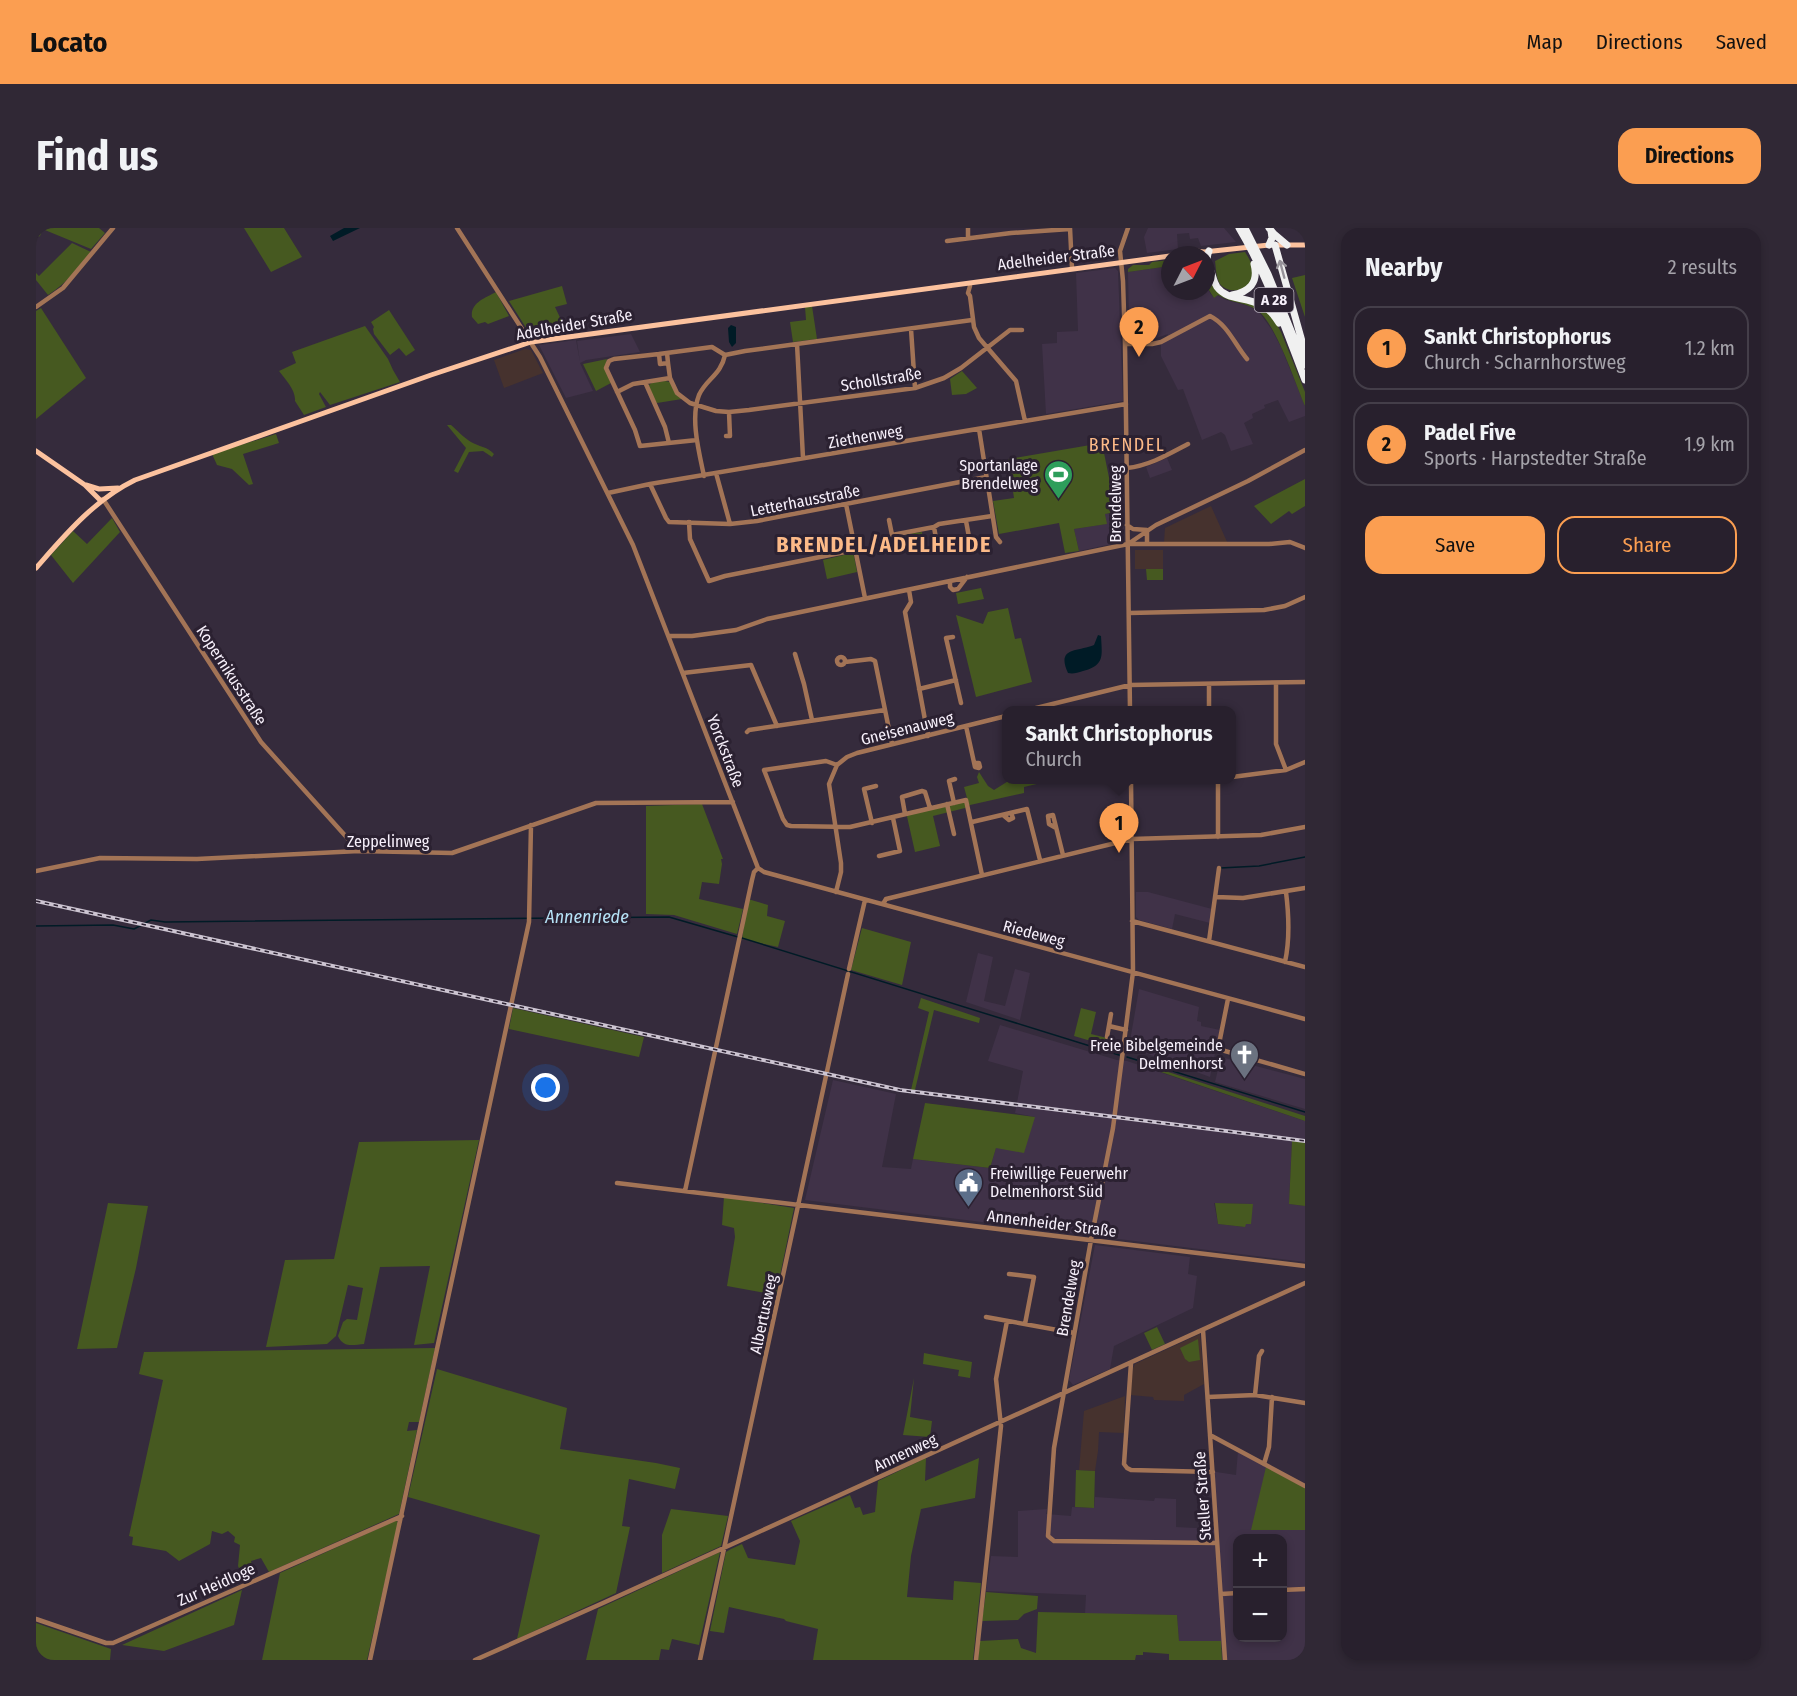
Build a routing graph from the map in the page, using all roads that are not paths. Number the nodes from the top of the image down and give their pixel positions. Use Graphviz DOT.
graph roads {
  1 [pos="113,228"];
  2 [pos="457,228"];
  3 [pos="968,228"];
  4 [pos="1128,228"];
  5 [pos="1239,228"];
  6 [pos="1245,228"];
  7 [pos="1070,229"];
  8 [pos="1270,230"];
  9 [pos="968,238"];
  10 [pos="947,241"];
  11 [pos="1249,242"];
  12 [pos="1272,245"];
  13 [pos="1287,245"];
  14 [pos="1305,245"];
  15 [pos="1215,250"];
  16 [pos="1253,253"];
  17 [pos="1161,256"];
  18 [pos="1122,262"];
  19 [pos="1072,268"];
  20 [pos="1215,282"];
  21 [pos="970,284"];
  22 [pos="1232,295"];
  23 [pos="36,307"];
  24 [pos="972,320"];
  25 [pos="911,329"];
  26 [pos="1022,330"];
  27 [pos="531,342"];
  28 [pos="1291,343"];
  29 [pos="797,344"];
  30 [pos="1125,344"];
  31 [pos="989,349"];
  32 [pos="1305,352"];
  33 [pos="667,353"];
  34 [pos="659,354"];
  35 [pos="725,355"];
  36 [pos="1247,358"];
  37 [pos="668,363"];
  38 [pos="1305,365"];
  39 [pos="670,378"];
  40 [pos="1305,380"];
  41 [pos="645,382"];
  42 [pos="915,388"];
  43 [pos="617,392"];
  44 [pos="800,403"];
  45 [pos="1126,404"];
  46 [pos="697,406"];
  47 [pos="729,412"];
  48 [pos="1025,421"];
  49 [pos="979,429"];
  50 [pos="731,436"];
  51 [pos="697,440"];
  52 [pos="669,443"];
  53 [pos="1188,444"];
  54 [pos="1305,450"];
  55 [pos="36,451"];
  56 [pos="803,458"];
  57 [pos="1127,468"];
  58 [pos="716,473"];
  59 [pos="704,476"];
  60 [pos="986,477"];
  61 [pos="650,484"];
  62 [pos="85,485"];
  63 [pos="120,488"];
  64 [pos="99,489"];
  65 [pos="608,493"];
  66 [pos="103,499"];
  67 [pos="846,504"];
  68 [pos="992,516"];
  69 [pos="889,520"];
  70 [pos="966,521"];
  71 [pos="689,522"];
  72 [pos="730,524"];
  73 [pos="1127,525"];
  74 [pos="934,527"];
  75 [pos="1147,530"];
  76 [pos="969,537"];
  77 [pos="1000,542"];
  78 [pos="937,544"];
  79 [pos="1128,544"];
  80 [pos="1147,544"];
  81 [pos="1305,548"];
  82 [pos="855,550"];
  83 [pos="36,568"];
  84 [pos="967,578"];
  85 [pos="950,581"];
  86 [pos="909,590"];
  87 [pos="1305,597"];
  88 [pos="865,598"];
  89 [pos="1129,613"];
  90 [pos="669,636"];
  91 [pos="953,637"];
  92 [pos="795,654"];
  93 [pos="845,662"];
  94 [pos="683,674"];
  95 [pos="956,680"];
  96 [pos="1305,682"];
  97 [pos="1276,683"];
  98 [pos="1209,684"];
  99 [pos="1130,685"];
  100 [pos="919,689"];
  101 [pos="961,703"];
  102 [pos="1054,704"];
  103 [pos="1047,706"];
  104 [pos="1130,706"];
  105 [pos="1209,706"];
  106 [pos="885,710"];
  107 [pos="1002,717"];
  108 [pos="812,720"];
  109 [pos="777,726"];
  110 [pos="966,726"];
  111 [pos="747,732"];
  112 [pos="928,735"];
  113 [pos="892,744"];
  114 [pos="1305,762"];
  115 [pos="976,763"];
  116 [pos="837,765"];
  117 [pos="777,768"];
  118 [pos="1286,770"];
  119 [pos="1236,776"];
  120 [pos="955,779"];
  121 [pos="768,781"];
  122 [pos="1131,784"];
  123 [pos="1218,784"];
  124 [pos="876,786"];
  125 [pos="733,802"];
  126 [pos="954,803"];
  127 [pos="947,804"];
  128 [pos="930,808"];
  129 [pos="905,814"];
  130 [pos="893,818"];
  131 [pos="972,822"];
  132 [pos="872,823"];
  133 [pos="531,825"];
  134 [pos="1305,826"];
  135 [pos="835,827"];
  136 [pos="1056,828"];
  137 [pos="954,834"];
  138 [pos="1218,837"];
  139 [pos="1132,838"];
  140 [pos="358,851"];
  141 [pos="1063,855"];
  142 [pos="879,856"];
  143 [pos="1040,860"];
  144 [pos="758,868"];
  145 [pos="1219,868"];
  146 [pos="36,871"];
  147 [pos="982,875"];
  148 [pos="1305,888"];
  149 [pos="836,892"];
  150 [pos="1286,892"];
  151 [pos="1215,897"];
  152 [pos="865,900"];
  153 [pos="883,904"];
  154 [pos="1132,921"];
  155 [pos="1209,941"];
  156 [pos="1285,962"];
  157 [pos="1305,967"];
  158 [pos="1133,972"];
  159 [pos="1228,999"];
  160 [pos="1111,1014"];
  161 [pos="1305,1019"];
  162 [pos="1109,1026"];
  163 [pos="1126,1030"];
  164 [pos="1107,1037"];
  165 [pos="1305,1074"];
  166 [pos="617,1183"];
  167 [pos="685,1191"];
  168 [pos="798,1204"];
  169 [pos="1091,1240"];
  170 [pos="1305,1266"];
  171 [pos="1009,1274"];
  172 [pos="1305,1283"];
  173 [pos="986,1317"];
  174 [pos="1007,1321"];
  175 [pos="1025,1324"];
  176 [pos="1203,1330"];
  177 [pos="1074,1333"];
  178 [pos="1262,1351"];
  179 [pos="1131,1362"];
  180 [pos="1063,1393"];
  181 [pos="1255,1395"];
  182 [pos="1208,1397"];
  183 [pos="1272,1397"];
  184 [pos="1305,1403"];
  185 [pos="1001,1421"];
  186 [pos="1210,1435"];
  187 [pos="1264,1464"];
  188 [pos="1212,1472"];
  189 [pos="1305,1486"];
  190 [pos="402,1516"];
  191 [pos="1217,1543"];
  192 [pos="724,1548"];
  193 [pos="1305,1589"];
  194 [pos="1287,1590"];
  195 [pos="1233,1593"];
  196 [pos="1221,1594"];
  197 [pos="36,1619"];
  198 [pos="370,1660"];
  199 [pos="475,1660"];
  200 [pos="700,1660"];
  201 [pos="976,1660"];
  202 [pos="1225,1660"];
  1 -- 23 [label="street"];
  2 -- 27 [label="street, Yorckstraße"];
  3 -- 9 [label="street"];
  4 -- 18 [label="street, Brendelweg"];
  5 -- 11 [label="highway, A 28"];
  6 -- 11 [label="highway, A 28"];
  7 -- 9 [label="street"];
  7 -- 19 [label="street"];
  8 -- 12 [label="highway"];
  8 -- 13 [label="highway"];
  9 -- 10 [label="street"];
  11 -- 16 [label="highway, A 28"];
  12 -- 13 [label="main road, Adelheider Straße"];
  12 -- 15 [label="main road, Adelheider Straße"];
  32 -- 12 [label="highway, one-way"];
  13 -- 14 [label="main road, Adelheider Straße"];
  16 -- 22 [label="highway"];
  16 -- 28 [label="highway, A 28"];
  16 -- 38 [label="highway, A 28"];
  17 -- 18 [label="main road, Adelheider Straße"];
  18 -- 19 [label="main road, Adelheider Straße"];
  18 -- 30 [label="street, Brendelweg"];
  19 -- 21 [label="main road, Adelheider Straße"];
  20 -- 22 [label="highway"];
  21 -- 24 [label="street"];
  21 -- 27 [label="main road, Adelheider Straße"];
  22 -- 28 [label="highway"];
  24 -- 25 [label="street"];
  24 -- 31 [label="street"];
  25 -- 29 [label="street"];
  25 -- 42 [label="street"];
  26 -- 31 [label="street, Schollstraße"];
  27 -- 63 [label="main road, Adelheider Straße"];
  27 -- 65 [label="street, Yorckstraße"];
  28 -- 40 [label="highway, A 28"];
  29 -- 35 [label="street"];
  29 -- 44 [label="street"];
  30 -- 36 [label="street"];
  30 -- 45 [label="street, Brendelweg"];
  31 -- 42 [label="street, Schollstraße"];
  31 -- 48 [label="street"];
  33 -- 34 [label="street"];
  33 -- 35 [label="street"];
  33 -- 37 [label="street"];
  34 -- 37 [label="street"];
  34 -- 43 [label="street"];
  35 -- 46 [label="street"];
  37 -- 39 [label="street"];
  39 -- 41 [label="street"];
  39 -- 46 [label="street"];
  41 -- 43 [label="street"];
  41 -- 52 [label="street"];
  42 -- 44 [label="street, Schollstraße"];
  43 -- 52 [label="street"];
  44 -- 47 [label="street, Schollstraße"];
  44 -- 56 [label="street"];
  45 -- 48 [label="street, Ziethenweg"];
  45 -- 57 [label="street, Brendelweg"];
  46 -- 47 [label="street, Schollstraße"];
  46 -- 51 [label="street"];
  47 -- 50 [label="street"];
  48 -- 49 [label="street, Ziethenweg"];
  49 -- 56 [label="street, Ziethenweg"];
  49 -- 60 [label="street"];
  51 -- 52 [label="street"];
  51 -- 59 [label="street"];
  53 -- 57 [label="street"];
  54 -- 75 [label="street"];
  55 -- 62 [label="main road"];
  56 -- 58 [label="street, Ziethenweg"];
  57 -- 73 [label="street, Brendelweg"];
  58 -- 59 [label="street, Ziethenweg"];
  58 -- 72 [label="street"];
  59 -- 61 [label="street, Ziethenweg"];
  60 -- 67 [label="street, Letterhausstraße"];
  60 -- 68 [label="street"];
  61 -- 65 [label="street, Ziethenweg"];
  61 -- 71 [label="street, Letterhausstraße"];
  62 -- 64 [label="main road"];
  62 -- 66 [label="main road"];
  63 -- 64 [label="main road"];
  63 -- 66 [label="main road, Adelheider Straße"];
  64 -- 66 [label="main road"];
  65 -- 90 [label="street, Yorckstraße"];
  66 -- 83 [label="main road, Adelheider Straße"];
  66 -- 140 [label="street, Kopernikusstraße"];
  67 -- 72 [label="street, Letterhausstraße"];
  67 -- 82 [label="street"];
  68 -- 70 [label="street"];
  68 -- 77 [label="street"];
  69 -- 74 [label="street"];
  70 -- 74 [label="street"];
  70 -- 76 [label="street"];
  71 -- 72 [label="street, Letterhausstraße"];
  71 -- 82 [label="street"];
  73 -- 75 [label="street"];
  73 -- 79 [label="street, Brendelweg"];
  74 -- 78 [label="street"];
  75 -- 79 [label="street"];
  75 -- 80 [label="street"];
  79 -- 80 [label="street"];
  79 -- 84 [label="street"];
  79 -- 89 [label="street, Brendelweg"];
  80 -- 81 [label="street"];
  82 -- 88 [label="street"];
  84 -- 85 [label="street"];
  84 -- 85 [label="street"];
  85 -- 86 [label="street"];
  86 -- 88 [label="street"];
  86 -- 100 [label="street"];
  87 -- 89 [label="street"];
  88 -- 90 [label="street"];
  89 -- 99 [label="street, Brendelweg"];
  90 -- 94 [label="street, Yorckstraße"];
  91 -- 95 [label="street"];
  92 -- 108 [label="street"];
  93 -- 106 [label="street"];
  94 -- 109 [label="street"];
  94 -- 125 [label="street, Yorckstraße"];
  95 -- 100 [label="street"];
  95 -- 101 [label="street"];
  96 -- 97 [label="street"];
  97 -- 98 [label="street"];
  97 -- 118 [label="street"];
  98 -- 99 [label="street"];
  98 -- 105 [label="street"];
  99 -- 102 [label="street"];
  99 -- 104 [label="street, Brendelweg"];
  100 -- 112 [label="street"];
  102 -- 103 [label="street"];
  106 -- 108 [label="street"];
  106 -- 113 [label="street"];
  107 -- 110 [label="street, Gneisenauweg"];
  108 -- 109 [label="street"];
  109 -- 111 [label="street"];
  110 -- 112 [label="street, Gneisenauweg"];
  110 -- 115 [label="street"];
  112 -- 113 [label="street, Gneisenauweg"];
  113 -- 116 [label="street, Gneisenauweg"];
  114 -- 118 [label="street"];
  116 -- 117 [label="street"];
  116 -- 135 [label="street"];
  117 -- 121 [label="street"];
  117 -- 121 [label="street"];
  118 -- 119 [label="street"];
  120 -- 126 [label="street"];
  121 -- 135 [label="street"];
  122 -- 139 [label="street, Brendelweg"];
  123 -- 138 [label="street"];
  124 -- 132 [label="street"];
  125 -- 133 [label="street, Zeppelinweg"];
  125 -- 144 [label="street, Yorckstraße"];
  126 -- 127 [label="street"];
  126 -- 131 [label="street"];
  127 -- 128 [label="street"];
  127 -- 137 [label="street"];
  128 -- 129 [label="street"];
  128 -- 129 [label="street"];
  129 -- 130 [label="street"];
  130 -- 132 [label="street"];
  130 -- 142 [label="street"];
  131 -- 143 [label="street"];
  131 -- 147 [label="street"];
  132 -- 135 [label="street"];
  133 -- 140 [label="street, Zeppelinweg"];
  133 -- 190 [label="street"];
  134 -- 138 [label="street"];
  135 -- 149 [label="street"];
  136 -- 141 [label="street"];
  138 -- 139 [label="street"];
  139 -- 141 [label="street"];
  139 -- 154 [label="street, Brendelweg"];
  140 -- 146 [label="street, Zeppelinweg"];
  141 -- 143 [label="street"];
  143 -- 147 [label="street"];
  144 -- 149 [label="street, Riedeweg"];
  144 -- 167 [label="street"];
  145 -- 151 [label="street"];
  147 -- 153 [label="street"];
  148 -- 150 [label="street"];
  149 -- 152 [label="street, Riedeweg"];
  150 -- 151 [label="street"];
  150 -- 156 [label="street"];
  151 -- 155 [label="street"];
  152 -- 153 [label="street, Riedeweg"];
  152 -- 168 [label="street, Albertusweg"];
  153 -- 158 [label="street, Riedeweg"];
  154 -- 155 [label="street"];
  154 -- 158 [label="street, Brendelweg"];
  155 -- 156 [label="street"];
  156 -- 157 [label="street"];
  158 -- 159 [label="street, Riedeweg"];
  158 -- 163 [label="street, Brendelweg"];
  159 -- 161 [label="street, Riedeweg"];
  159 -- 165 [label="street"];
  160 -- 162 [label="street"];
  162 -- 163 [label="street"];
  162 -- 164 [label="street"];
  163 -- 169 [label="street, Brendelweg"];
  166 -- 167 [label="street, Annenheider Straße"];
  167 -- 168 [label="street, Annenheider Straße"];
  168 -- 169 [label="street, Annenheider Straße"];
  168 -- 192 [label="street, Albertusweg"];
  169 -- 170 [label="street, Annenheider Straße"];
  169 -- 177 [label="street, Brendelweg"];
  171 -- 175 [label="street"];
  172 -- 176 [label="street, Annenweg"];
  173 -- 174 [label="street"];
  174 -- 175 [label="street"];
  174 -- 185 [label="street"];
  175 -- 177 [label="street"];
  176 -- 179 [label="street, Annenweg"];
  176 -- 182 [label="street, Steller Straße"];
  177 -- 180 [label="street, Brendelweg"];
  178 -- 181 [label="street"];
  179 -- 180 [label="street, Annenweg"];
  179 -- 188 [label="street"];
  180 -- 185 [label="street, Annenweg"];
  180 -- 191 [label="street, Brendelweg"];
  181 -- 182 [label="street"];
  181 -- 183 [label="street"];
  182 -- 186 [label="street, Steller Straße"];
  183 -- 184 [label="street"];
  183 -- 187 [label="street"];
  185 -- 192 [label="street, Annenweg"];
  185 -- 201 [label="street"];
  186 -- 187 [label="street"];
  186 -- 188 [label="street, Steller Straße"];
  187 -- 189 [label="street"];
  188 -- 191 [label="street, Steller Straße"];
  190 -- 197 [label="street, Zur Heidloge"];
  190 -- 198 [label="street"];
  191 -- 196 [label="street, Steller Straße"];
  192 -- 199 [label="street, Annenweg"];
  192 -- 200 [label="street, Albertusweg"];
  193 -- 194 [label="street"];
  195 -- 196 [label="street"];
  196 -- 202 [label="street, Steller Straße"];
}
